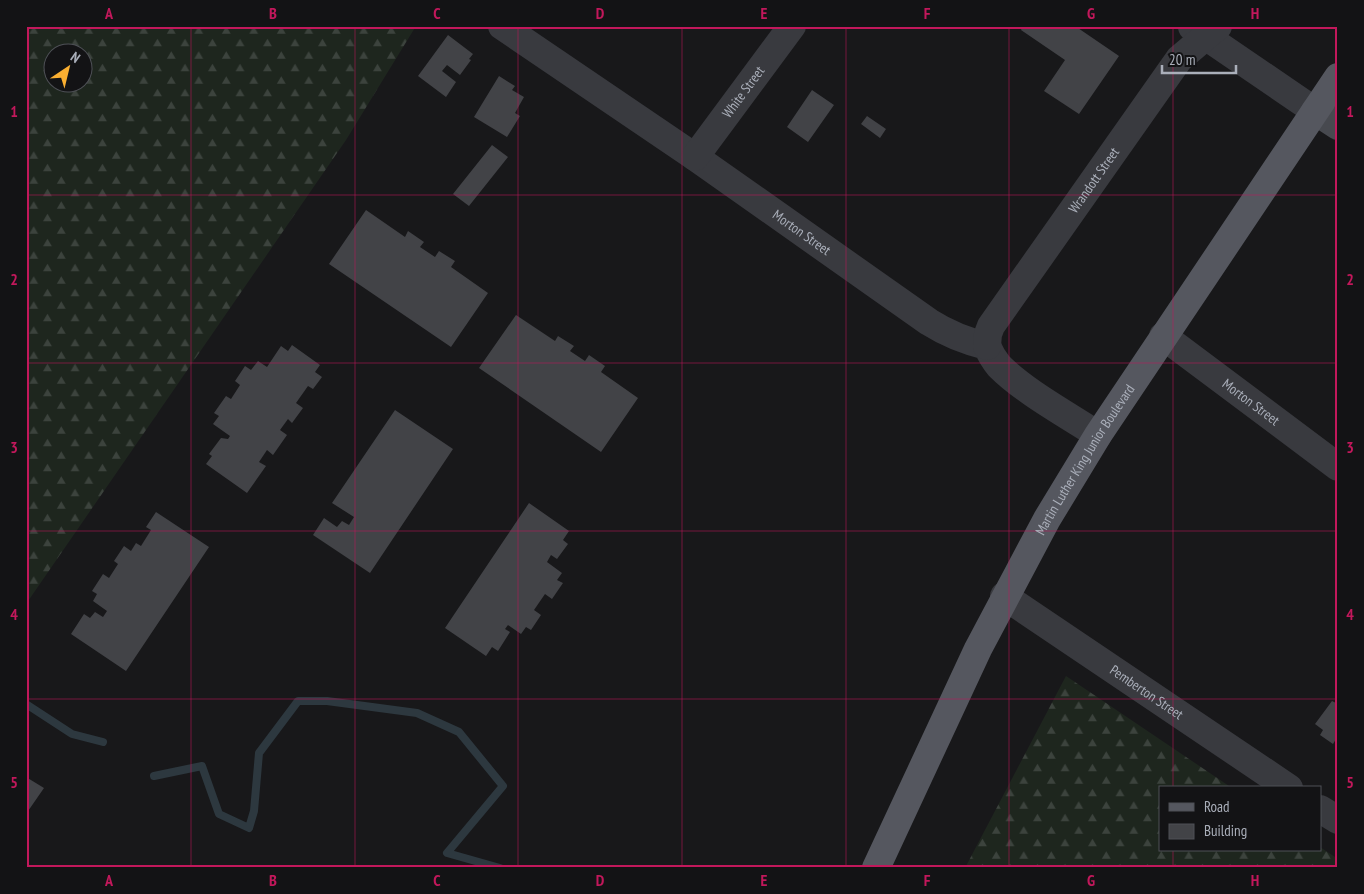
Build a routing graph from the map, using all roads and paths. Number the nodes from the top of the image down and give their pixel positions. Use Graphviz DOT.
graph roads {
  1 [pos="502,26"];
  2 [pos="792,26"];
  3 [pos="1205,30"];
  4 [pos="1338,77"];
  5 [pos="1315,111"];
  6 [pos="1338,126"];
  7 [pos="695,158"];
  8 [pos="1163,336"];
  9 [pos="986,346"];
  10 [pos="1098,435"];
  11 [pos="1338,467"];
  12 [pos="1004,596"];
  13 [pos="1286,786"];
  14 [pos="1322,809"];
  15 [pos="1338,820"];
  16 [pos="876,868"];
  1 -- 7 [label="street, Morton Street"];
  2 -- 7 [label="street, White Street"];
  3 -- 5 [label="street"];
  3 -- 9 [label="street, Wrandott Street"];
  4 -- 5 [label="main road, Martin Luther King Junior Boulevard"];
  5 -- 6 [label="street"];
  5 -- 8 [label="main road, Martin Luther King Junior Boulevard"];
  7 -- 9 [label="street, Morton Street"];
  8 -- 10 [label="main road, Martin Luther King Junior Boulevard"];
  8 -- 11 [label="street, Morton Street"];
  9 -- 10 [label="street"];
  10 -- 12 [label="main road, Martin Luther King Junior Boulevard"];
  12 -- 13 [label="street, Pemberton Street"];
  12 -- 16 [label="main road, Martin Luther King Junior Boulevard"];
  14 -- 15 [label="street"];
}
